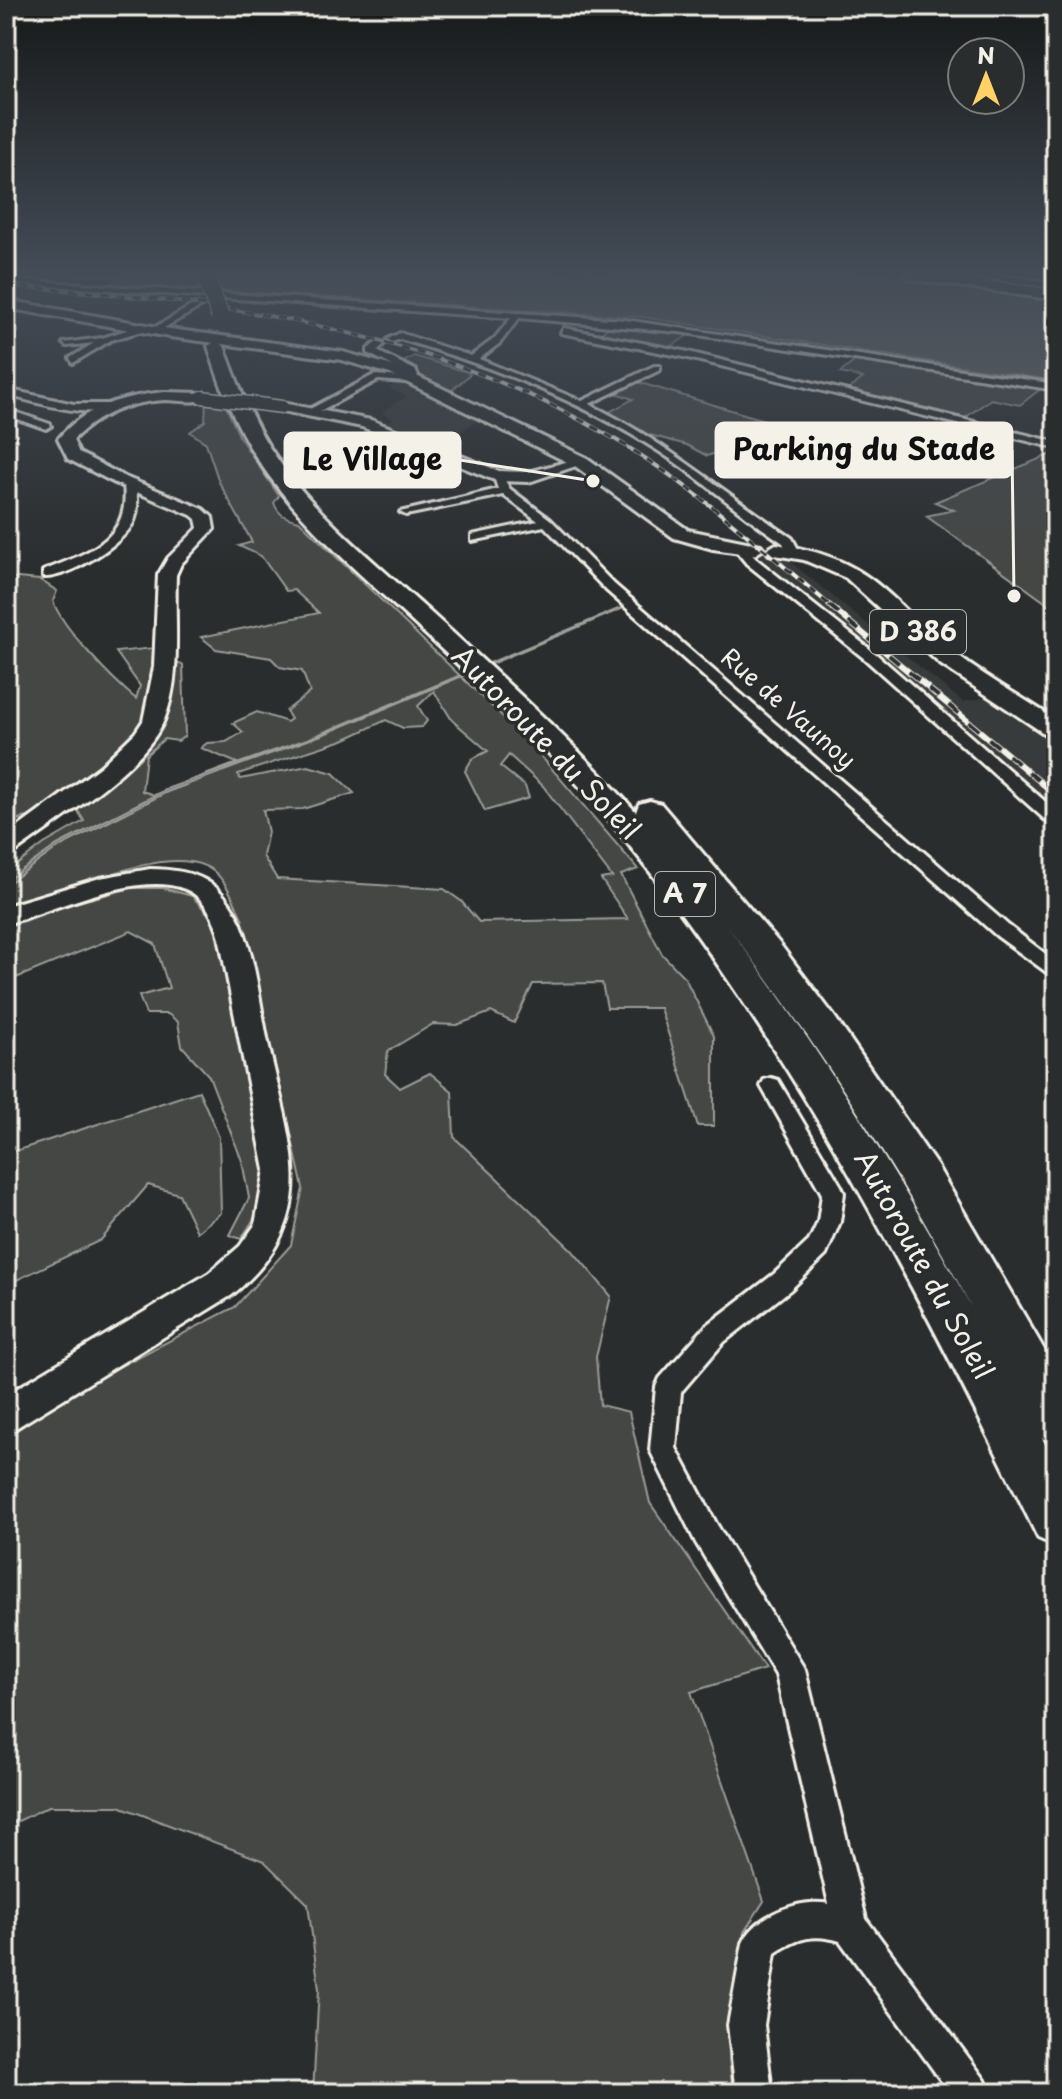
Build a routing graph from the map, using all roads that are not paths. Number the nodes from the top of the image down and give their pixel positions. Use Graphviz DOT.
graph roads {
  1 [pos="231,373"];
  2 [pos="239,373"];
  3 [pos="394,373"];
  4 [pos="412,373"];
  5 [pos="502,373"];
  6 [pos="647,373"];
  7 [pos="761,373"];
  8 [pos="949,373"];
  9 [pos="412,379"];
  10 [pos="1056,387"];
  11 [pos="6,392"];
  12 [pos="580,405"];
  13 [pos="108,407"];
  14 [pos="313,411"];
  15 [pos="6,412"];
  16 [pos="46,426"];
  17 [pos="324,442"];
  18 [pos="1056,445"];
  19 [pos="434,451"];
  20 [pos="581,462"];
  21 [pos="497,476"];
  22 [pos="130,485"];
  23 [pos="505,491"];
  24 [pos="406,512"];
  25 [pos="547,522"];
  26 [pos="476,538"];
  27 [pos="766,549"];
  28 [pos="47,574"];
  29 [pos="1056,731"];
  30 [pos="1056,820"];
  31 [pos="6,848"];
  32 [pos="6,915"];
  33 [pos="1056,972"];
  34 [pos="771,1086"];
  35 [pos="6,1416"];
  36 [pos="1056,1419"];
  37 [pos="1056,1520"];
  38 [pos="851,1927"];
  39 [pos="754,2093"];
  40 [pos="972,2093"];
  1 -- 37 [label="highway, Autoroute du Soleil / A 7"];
  2 -- 36 [label="highway, Autoroute du Soleil / A 7"];
  3 -- 9 [label="main road, D 386"];
  4 -- 9 [label="street"];
  5 -- 12 [label="street"];
  6 -- 12 [label="street"];
  7 -- 18 [label="street"];
  8 -- 10 [label="street"];
  9 -- 14 [label="street"];
  9 -- 20 [label="main road, D 386"];
  11 -- 13 [label="street"];
  12 -- 27 [label="street"];
  13 -- 14 [label="main road, bridge"];
  13 -- 22 [label="main road"];
  14 -- 19 [label="main road"];
  15 -- 16 [label="street"];
  17 -- 19 [label="street"];
  19 -- 21 [label="main road"];
  20 -- 21 [label="main road"];
  20 -- 27 [label="main road, D 386"];
  21 -- 23 [label="street, Rue de Vaunoy"];
  22 -- 28 [label="street"];
  22 -- 31 [label="main road"];
  23 -- 24 [label="street"];
  23 -- 25 [label="street, Rue de Vaunoy"];
  25 -- 26 [label="street"];
  25 -- 33 [label="street, Rue de Vaunoy"];
  27 -- 29 [label="main road, D 386"];
  27 -- 30 [label="street"];
  32 -- 35 [label="main road"];
  34 -- 38 [label="street"];
  38 -- 39 [label="street"];
  38 -- 40 [label="street"];
}
